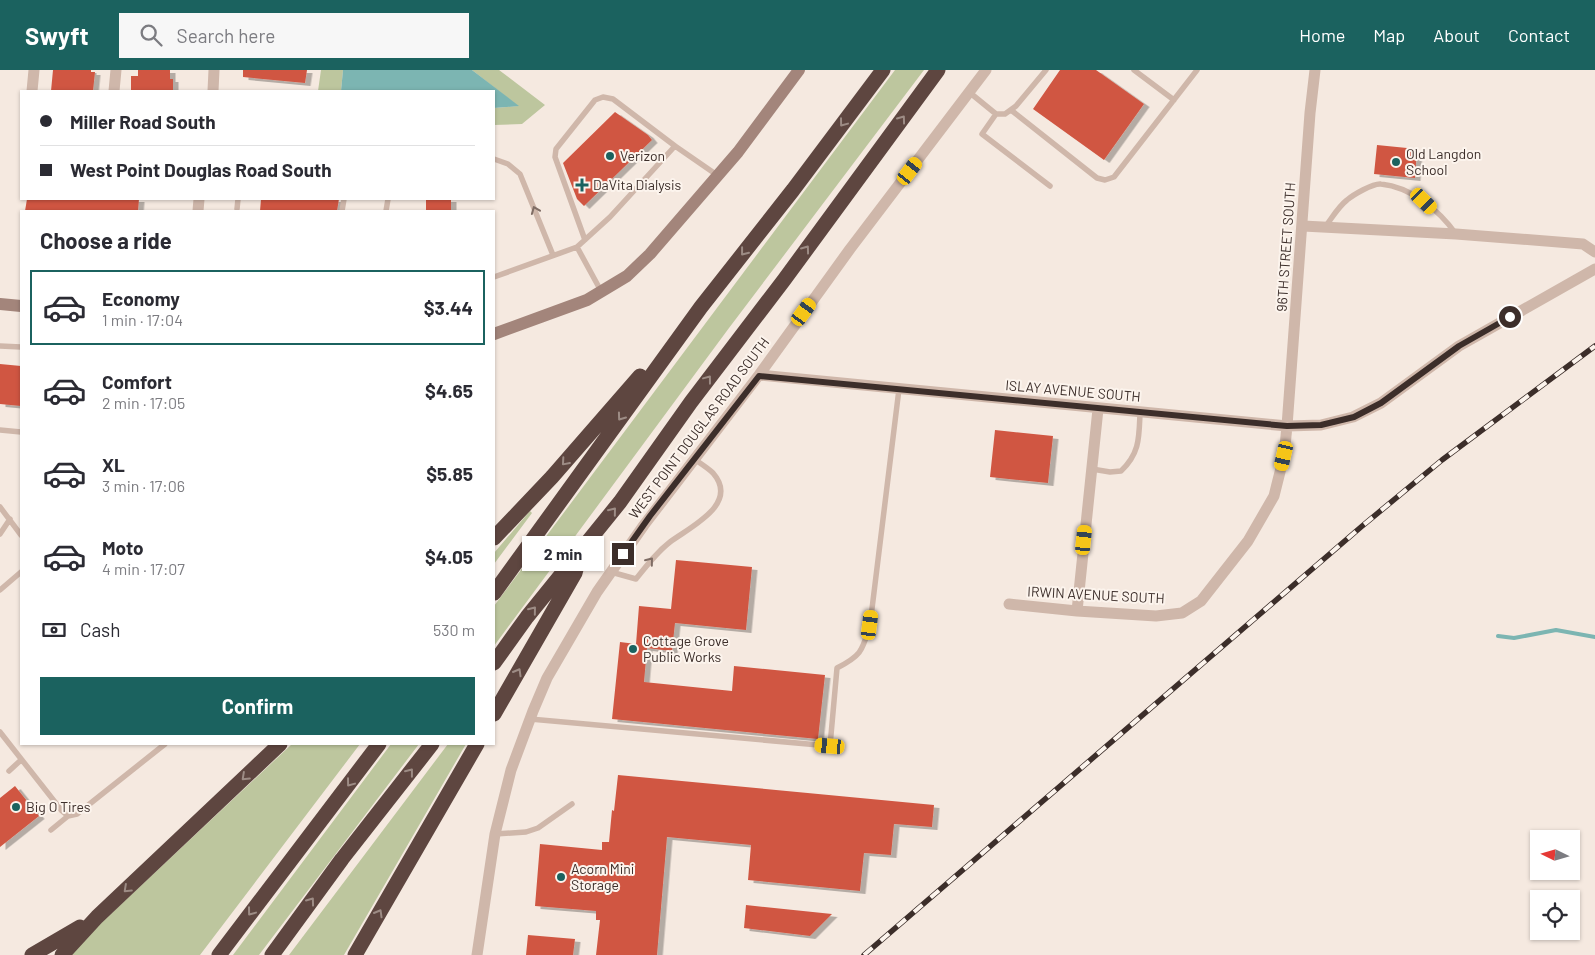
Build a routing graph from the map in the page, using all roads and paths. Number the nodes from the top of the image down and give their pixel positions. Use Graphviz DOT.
graph roads {
  1 [pos="34,70"];
  2 [pos="116,70"];
  3 [pos="214,70"];
  4 [pos="799,70"];
  5 [pos="883,70"];
  6 [pos="938,70"];
  7 [pos="986,70"];
  8 [pos="1046,70"];
  9 [pos="1134,70"];
  10 [pos="1315,70"];
  11 [pos="1195,71"];
  12 [pos="32,90"];
  13 [pos="114,90"];
  14 [pos="213,90"];
  15 [pos="969,92"];
  16 [pos="1174,100"];
  17 [pos="1011,110"];
  18 [pos="996,114"];
  19 [pos="675,146"];
  20 [pos="495,159"];
  21 [pos="718,175"];
  22 [pos="1050,186"];
  23 [pos="238,200"];
  24 [pos="238,209"];
  25 [pos="1303,226"];
  26 [pos="1325,226"];
  27 [pos="1456,234"];
  28 [pos="585,240"];
  29 [pos="577,247"];
  30 [pos="1595,252"];
  31 [pos="553,255"];
  32 [pos="1595,268"];
  33 [pos="495,277"];
  34 [pos="601,292"];
  35 [pos="0,304"];
  36 [pos="20,306"];
  37 [pos="701,307"];
  38 [pos="495,334"];
  39 [pos="0,346"];
  40 [pos="20,347"];
  41 [pos="759,376"];
  42 [pos="899,389"];
  43 [pos="1098,409"];
  44 [pos="1140,413"];
  45 [pos="1287,426"];
  46 [pos="0,430"];
  47 [pos="20,432"];
  48 [pos="694,459"];
  49 [pos="1092,469"];
  50 [pos="0,507"];
  51 [pos="10,520"];
  52 [pos="0,534"];
  53 [pos="20,534"];
  54 [pos="495,537"];
  55 [pos="582,549"];
  56 [pos="611,572"];
  57 [pos="20,573"];
  58 [pos="0,590"];
  59 [pos="495,591"];
  60 [pos="1009,604"];
  61 [pos="1078,611"];
  62 [pos="1182,613"];
  63 [pos="495,662"];
  64 [pos="495,712"];
  65 [pos="530,719"];
  66 [pos="0,732"];
  67 [pos="164,745"];
  68 [pos="279,745"];
  69 [pos="378,745"];
  70 [pos="431,745"];
  71 [pos="476,745"];
  72 [pos="21,760"];
  73 [pos="9,771"];
  74 [pos="572,804"];
  75 [pos="68,816"];
  76 [pos="51,830"];
  77 [pos="495,834"];
  78 [pos="97,917"];
  79 [pos="32,955"];
  80 [pos="62,955"];
  81 [pos="219,955"];
  82 [pos="272,955"];
  83 [pos="355,955"];
  84 [pos="477,955"];
  1 -- 12 [label="street"];
  2 -- 13 [label="street"];
  3 -- 14 [label="street"];
  4 -- 21 [label="street"];
  5 -- 37 [label="highway, one-way"];
  55 -- 6 [label="highway, one-way"];
  7 -- 15 [label="street, WEST POINT DOUGLAS ROAD SOUTH"];
  8 -- 17 [label="lane"];
  9 -- 16 [label="lane"];
  10 -- 25 [label="street, 96TH STREET SOUTH"];
  11 -- 16 [label="lane"];
  15 -- 18 [label="lane"];
  15 -- 41 [label="street, WEST POINT DOUGLAS ROAD SOUTH"];
  16 -- 17 [label="lane"];
  17 -- 18 [label="lane"];
  18 -- 22 [label="lane"];
  19 -- 21 [label="lane"];
  19 -- 28 [label="lane"];
  19 -- 28 [label="lane"];
  31 -- 20 [label="lane, one-way"];
  21 -- 34 [label="street"];
  23 -- 24 [label="lane"];
  25 -- 26 [label="street"];
  25 -- 45 [label="street, 96TH STREET SOUTH"];
  26 -- 27 [label="street"];
  26 -- 27 [label="lane"];
  27 -- 30 [label="street"];
  28 -- 29 [label="lane"];
  29 -- 31 [label="lane"];
  29 -- 34 [label="lane"];
  31 -- 33 [label="lane"];
  32 -- 45 [label="street, ISLAY AVENUE SOUTH"];
  34 -- 38 [label="street"];
  35 -- 36 [label="street"];
  37 -- 54 [label="highway, one-way"];
  37 -- 59 [label="highway, one-way"];
  39 -- 40 [label="lane"];
  41 -- 42 [label="street, ISLAY AVENUE SOUTH"];
  41 -- 48 [label="street, WEST POINT DOUGLAS ROAD SOUTH"];
  42 -- 43 [label="street, ISLAY AVENUE SOUTH"];
  42 -- 65 [label="lane"];
  43 -- 44 [label="street, ISLAY AVENUE SOUTH"];
  43 -- 49 [label="street"];
  44 -- 45 [label="street, ISLAY AVENUE SOUTH"];
  44 -- 49 [label="lane"];
  45 -- 62 [label="street, 96TH STREET SOUTH"];
  46 -- 47 [label="lane"];
  48 -- 56 [label="street, WEST POINT DOUGLAS ROAD SOUTH"];
  56 -- 48 [label="lane, one-way"];
  49 -- 61 [label="street"];
  50 -- 51 [label="lane"];
  51 -- 52 [label="lane"];
  51 -- 53 [label="lane"];
  63 -- 55 [label="highway, one-way"];
  64 -- 55 [label="highway, one-way"];
  56 -- 65 [label="street, WEST POINT DOUGLAS ROAD SOUTH"];
  57 -- 58 [label="lane"];
  60 -- 61 [label="street, IRWIN AVENUE SOUTH"];
  61 -- 62 [label="street, IRWIN AVENUE SOUTH"];
  65 -- 77 [label="street, WEST POINT DOUGLAS ROAD SOUTH"];
  66 -- 72 [label="lane"];
  67 -- 75 [label="lane"];
  68 -- 78 [label="highway, one-way"];
  69 -- 81 [label="highway, one-way"];
  82 -- 70 [label="highway, one-way"];
  83 -- 71 [label="highway, one-way"];
  72 -- 73 [label="lane"];
  72 -- 75 [label="lane"];
  74 -- 77 [label="lane"];
  75 -- 76 [label="lane"];
  77 -- 84 [label="street, WEST POINT DOUGLAS ROAD SOUTH"];
  78 -- 79 [label="highway"];
  78 -- 80 [label="highway"];
}
